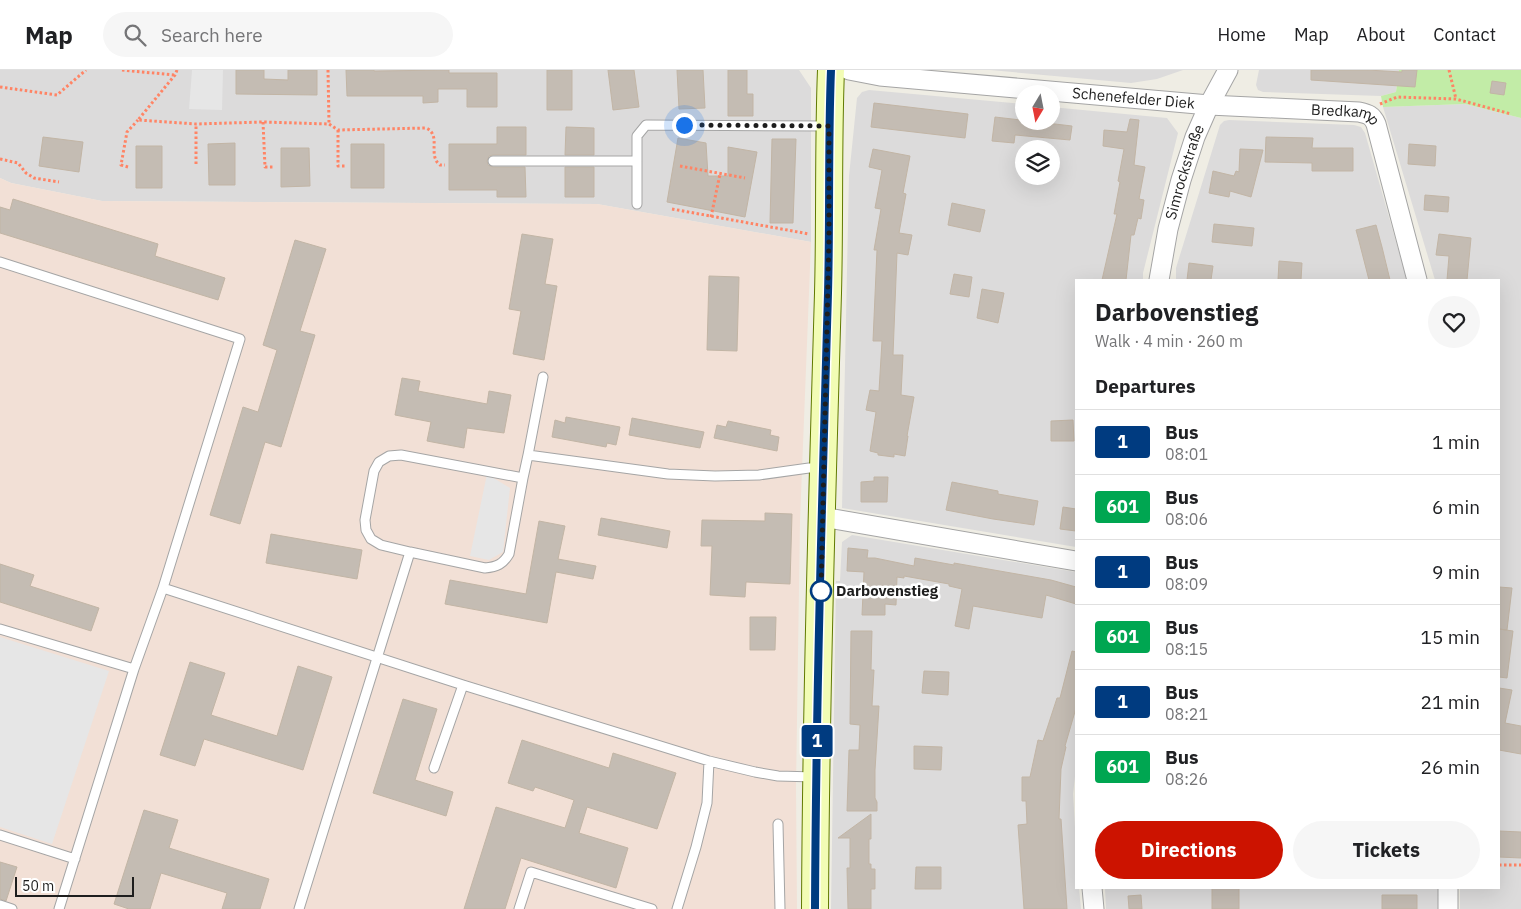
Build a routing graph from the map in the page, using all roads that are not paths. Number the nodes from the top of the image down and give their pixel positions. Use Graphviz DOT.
graph roads {
  1 [pos="831,70"];
  2 [pos="849,70"];
  3 [pos="1228,70"];
  4 [pos="1209,105"];
  5 [pos="829,126"];
  6 [pos="637,161"];
  7 [pos="493,162"];
  8 [pos="637,204"];
  9 [pos="0,262"];
  10 [pos="1159,279"];
  11 [pos="1417,279"];
  12 [pos="543,377"];
  13 [pos="528,455"];
  14 [pos="823,468"];
  15 [pos="523,478"];
  16 [pos="822,517"];
  17 [pos="410,552"];
  18 [pos="1075,561"];
  19 [pos="163,588"];
  20 [pos="0,629"];
  21 [pos="377,657"];
  22 [pos="134,669"];
  23 [pos="463,686"];
  24 [pos="709,761"];
  25 [pos="434,768"];
  26 [pos="817,777"];
  27 [pos="778,824"];
  28 [pos="0,835"];
  29 [pos="75,859"];
  30 [pos="1092,889"];
  31 [pos="1448,889"];
  32 [pos="0,905"];
  33 [pos="12,909"];
  34 [pos="59,909"];
  35 [pos="299,909"];
  36 [pos="519,909"];
  37 [pos="652,909"];
  38 [pos="677,909"];
  39 [pos="780,909"];
  40 [pos="815,909"];
  41 [pos="1094,909"];
  42 [pos="1448,909"];
  1 -- 5 [label="street"];
  2 -- 4 [label="street, Schenefelder Diek"];
  3 -- 4 [label="street, Simrockstraße"];
  4 -- 10 [label="street, Simrockstraße"];
  4 -- 11 [label="street, Bredkamp"];
  5 -- 6 [label="lane"];
  5 -- 14 [label="street"];
  6 -- 7 [label="lane"];
  6 -- 8 [label="lane"];
  9 -- 19 [label="lane"];
  12 -- 13 [label="lane"];
  13 -- 14 [label="lane"];
  13 -- 15 [label="lane"];
  14 -- 16 [label="street"];
  15 -- 17 [label="lane"];
  15 -- 17 [label="lane"];
  16 -- 18 [label="street"];
  16 -- 26 [label="street"];
  17 -- 21 [label="lane"];
  19 -- 21 [label="lane"];
  19 -- 22 [label="lane"];
  20 -- 22 [label="lane"];
  21 -- 23 [label="lane"];
  21 -- 35 [label="lane"];
  22 -- 29 [label="lane"];
  23 -- 24 [label="lane"];
  23 -- 25 [label="lane"];
  24 -- 26 [label="lane"];
  24 -- 38 [label="lane"];
  26 -- 40 [label="street"];
  27 -- 39 [label="lane"];
  28 -- 29 [label="lane"];
  29 -- 34 [label="lane"];
  30 -- 41 [label="street"];
  31 -- 42 [label="street"];
  32 -- 33 [label="lane"];
  36 -- 37 [label="lane"];
}
